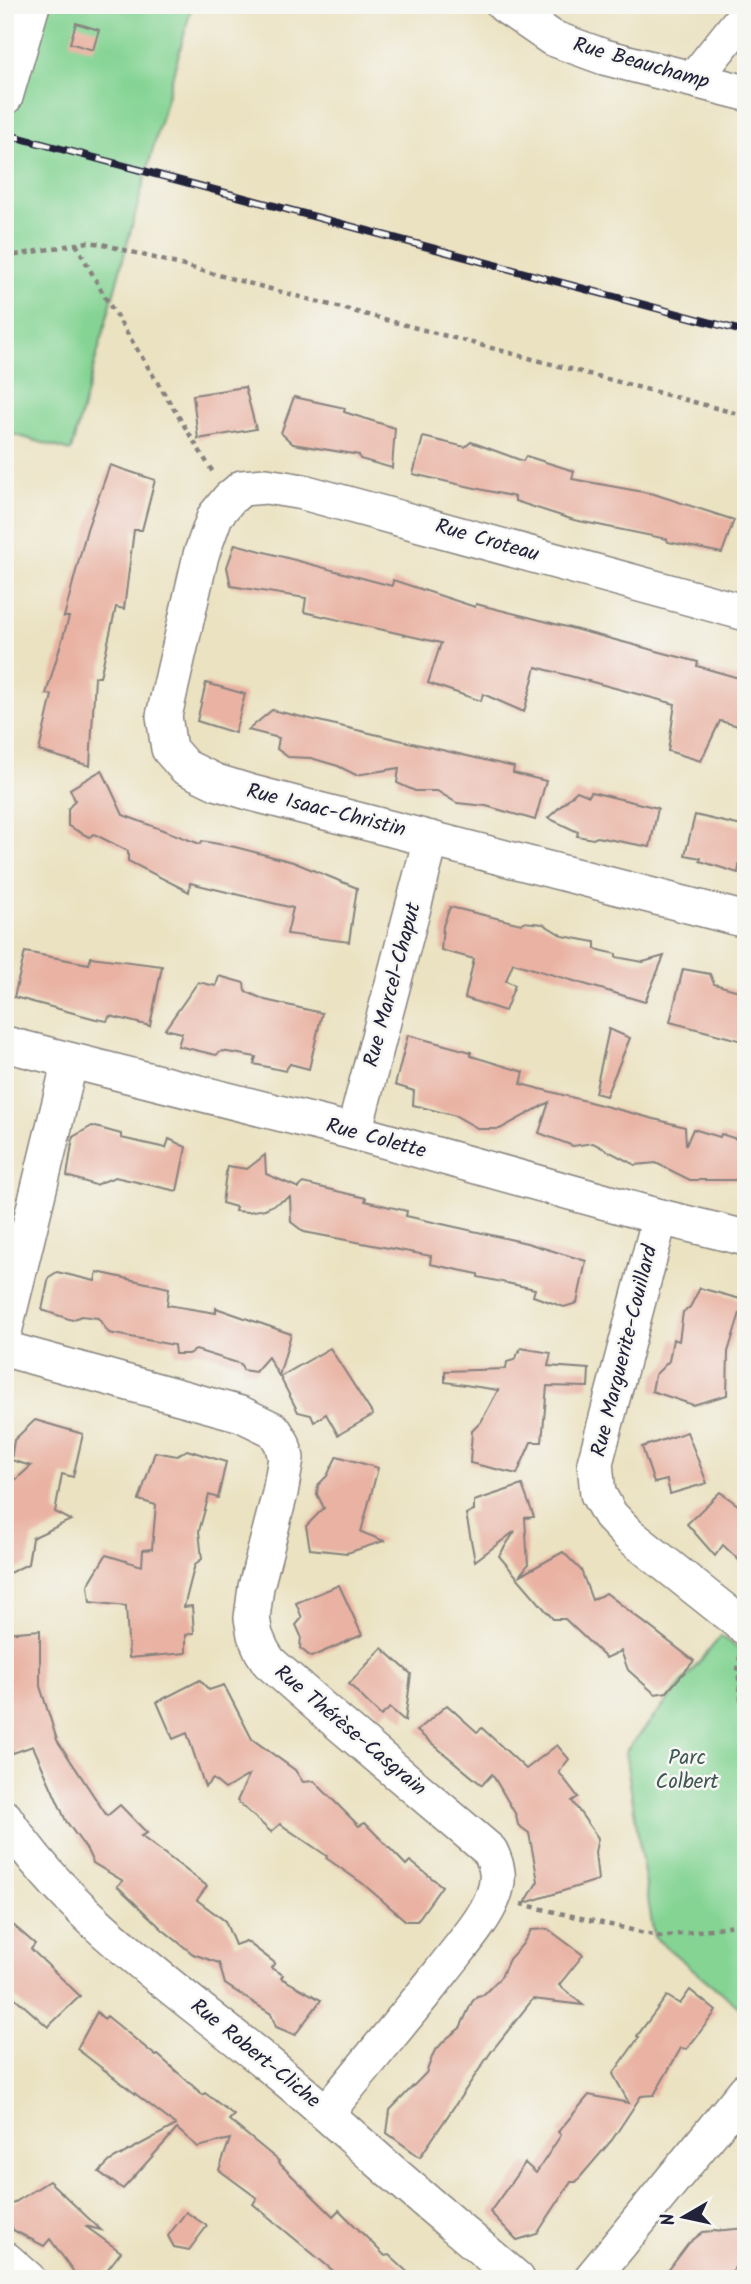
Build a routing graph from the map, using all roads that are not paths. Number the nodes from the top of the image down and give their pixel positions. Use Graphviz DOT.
graph roads {
  1 [pos="33,5"];
  2 [pos="504,5"];
  3 [pos="746,14"];
  4 [pos="694,79"];
  5 [pos="746,93"];
  6 [pos="5,97"];
  7 [pos="229,499"];
  8 [pos="746,613"];
  9 [pos="431,838"];
  10 [pos="746,920"];
  11 [pos="5,1044"];
  12 [pos="70,1061"];
  13 [pos="354,1132"];
  14 [pos="660,1217"];
  15 [pos="746,1238"];
  16 [pos="5,1328"];
  17 [pos="5,1349"];
  18 [pos="743,1639"];
  19 [pos="5,1818"];
  20 [pos="746,2090"];
  21 [pos="327,2112"];
  22 [pos="5,2259"];
  23 [pos="28,2279"];
  24 [pos="517,2279"];
  25 [pos="591,2279"];
  1 -- 6 [label="street"];
  2 -- 4 [label="street, Rue Beauchamp"];
  3 -- 4 [label="street"];
  4 -- 5 [label="street, Rue Beauchamp"];
  7 -- 8 [label="street, Rue Croteau"];
  7 -- 9 [label="street, Rue Isaac-Christin"];
  9 -- 10 [label="street, Rue Isaac-Christin"];
  9 -- 13 [label="street, Rue Marcel-Chaput"];
  11 -- 12 [label="street, Rue Colette"];
  12 -- 13 [label="street, Rue Colette"];
  12 -- 16 [label="street"];
  13 -- 14 [label="street, Rue Colette"];
  14 -- 15 [label="street, Rue Colette"];
  14 -- 18 [label="street, Rue Marguerite-Couillard"];
  17 -- 21 [label="street, Rue Thérèse-Casgrain"];
  19 -- 21 [label="street, Rue Robert-Cliche"];
  20 -- 25 [label="street"];
  21 -- 24 [label="street, Rue Robert-Cliche"];
  22 -- 23 [label="street"];
}
